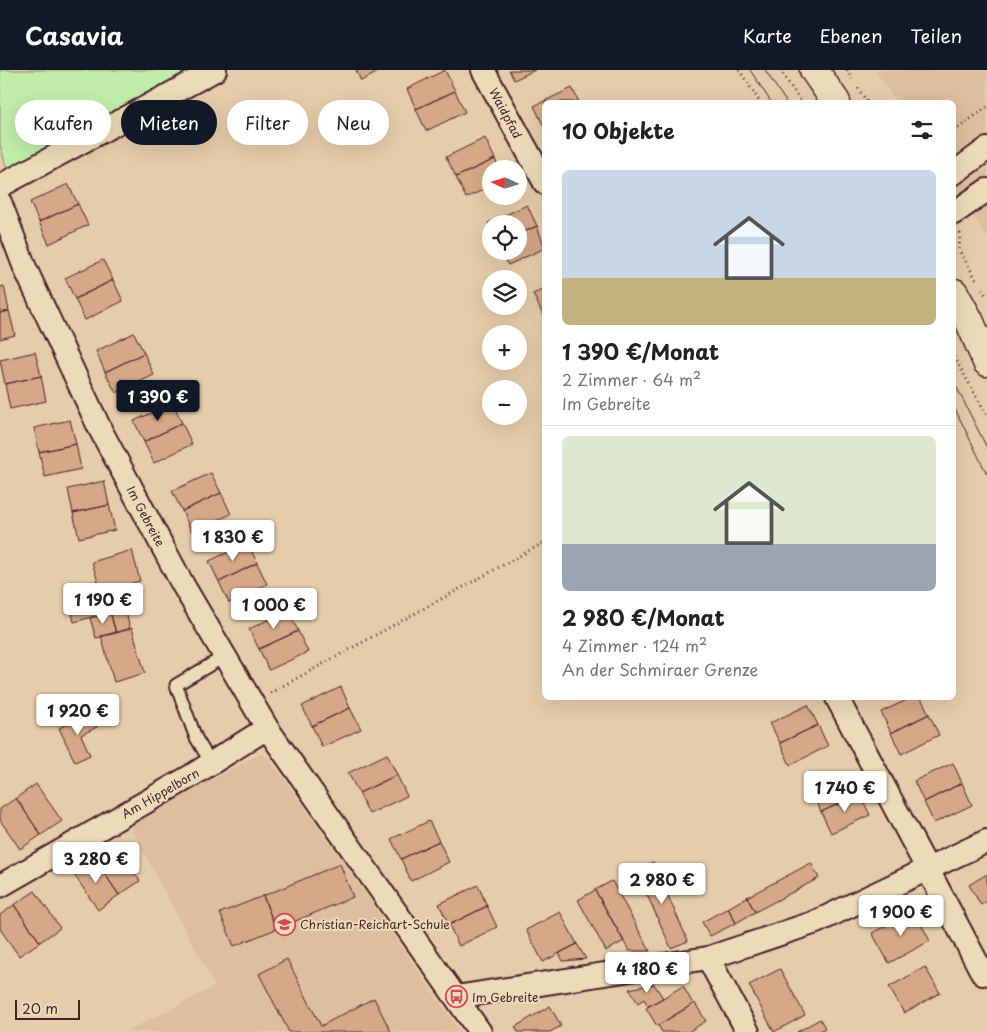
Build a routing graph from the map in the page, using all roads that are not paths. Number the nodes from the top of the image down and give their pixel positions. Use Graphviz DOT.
graph roads {
  1 [pos="215,70"];
  2 [pos="483,70"];
  3 [pos="814,70"];
  4 [pos="835,100"];
  5 [pos="987,149"];
  6 [pos="956,172"];
  7 [pos="542,178"];
  8 [pos="0,186"];
  9 [pos="987,190"];
  10 [pos="0,202"];
  11 [pos="959,220"];
  12 [pos="956,297"];
  13 [pos="969,320"];
  14 [pos="987,343"];
  15 [pos="987,362"];
  16 [pos="225,656"];
  17 [pos="838,700"];
  18 [pos="268,728"];
  19 [pos="211,763"];
  20 [pos="987,841"];
  21 [pos="929,869"];
  22 [pos="0,886"];
  23 [pos="708,958"];
  24 [pos="983,974"];
  25 [pos="456,997"];
  26 [pos="480,1032"];
  27 [pos="748,1032"];
  1 -- 8 [label="street"];
  2 -- 7 [label="street, Waidpfad"];
  3 -- 4 [label="main road"];
  5 -- 6 [label="street"];
  9 -- 11 [label="street"];
  10 -- 16 [label="street, Im Gebreite"];
  12 -- 13 [label="main road"];
  13 -- 14 [label="main road"];
  13 -- 15 [label="main road"];
  16 -- 18 [label="street, Im Gebreite"];
  16 -- 19 [label="lane"];
  17 -- 21 [label="street"];
  18 -- 19 [label="street, Am Hippelborn"];
  18 -- 25 [label="street, Im Gebreite"];
  19 -- 22 [label="street, Am Hippelborn"];
  20 -- 21 [label="street"];
  21 -- 23 [label="street"];
  21 -- 24 [label="street"];
  23 -- 25 [label="street"];
  23 -- 27 [label="street"];
  25 -- 26 [label="street, Im Gebreite"];
}
